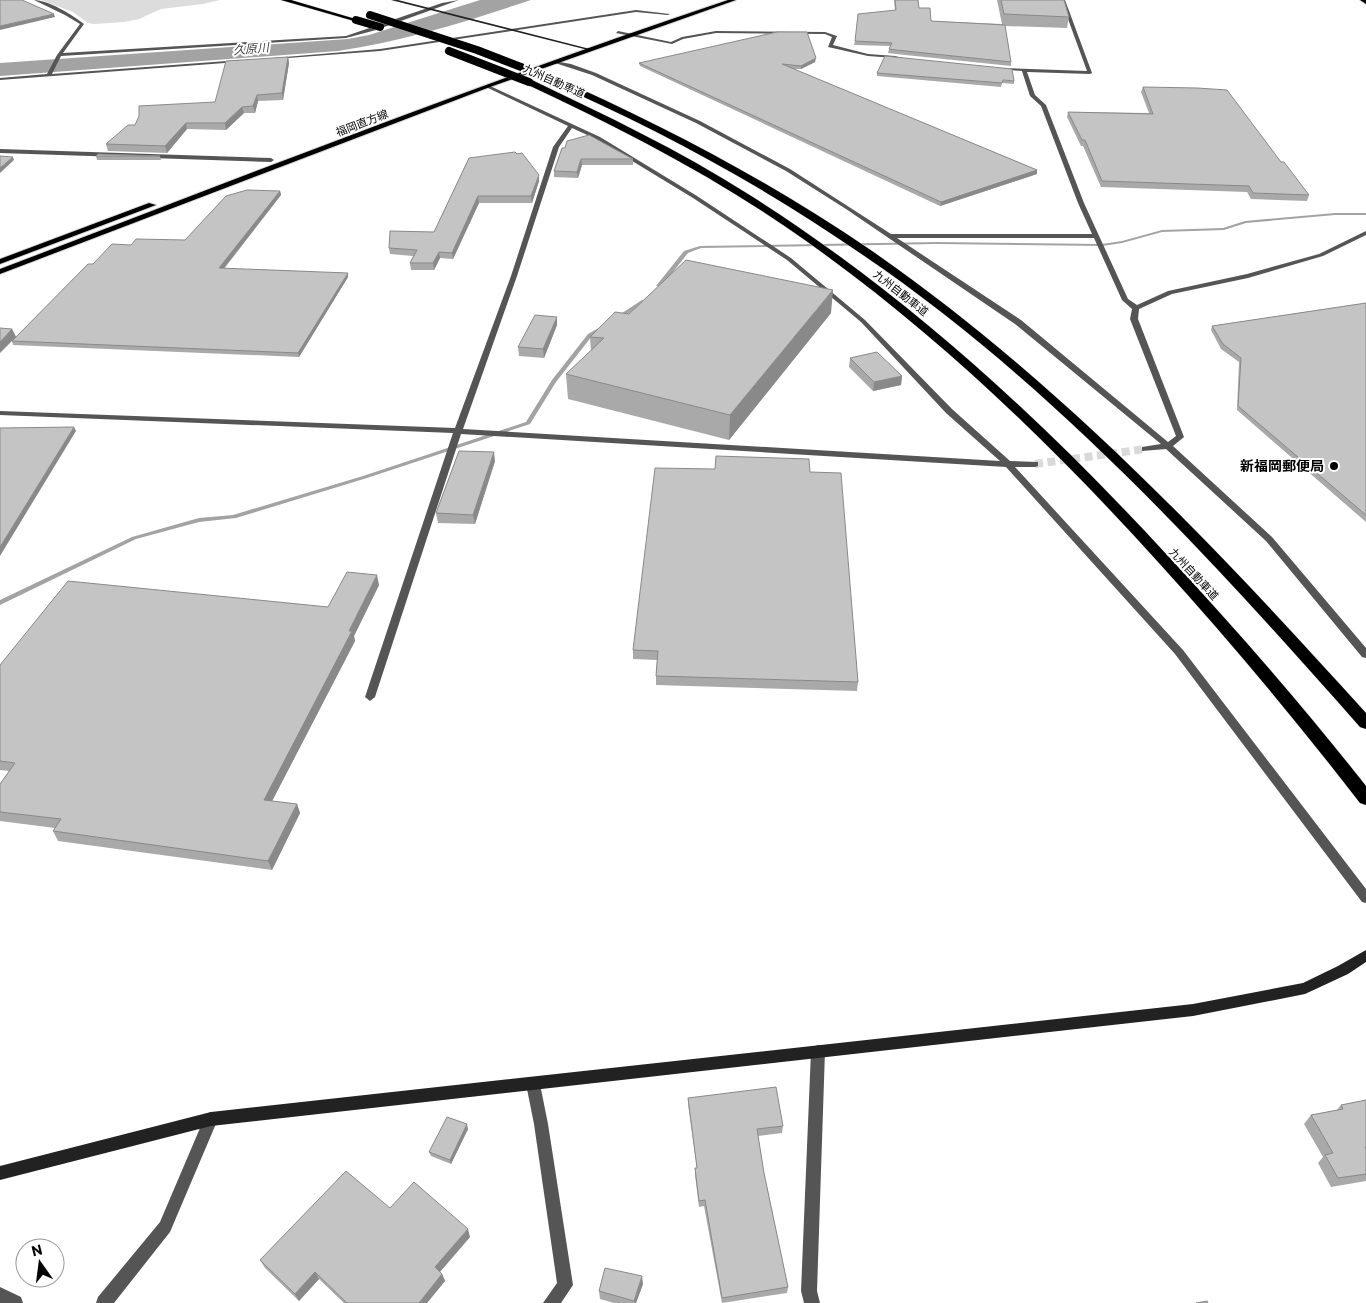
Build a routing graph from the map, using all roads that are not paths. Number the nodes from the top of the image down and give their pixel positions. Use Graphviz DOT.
graph roads {
  1 [pos="36,0"];
  2 [pos="284,0"];
  3 [pos="393,0"];
  4 [pos="457,0"];
  5 [pos="712,0"];
  6 [pos="733,0"];
  7 [pos="1063,0"];
  8 [pos="427,8"];
  9 [pos="361,13"];
  10 [pos="668,14"];
  11 [pos="516,30"];
  12 [pos="391,31"];
  13 [pos="618,32"];
  14 [pos="631,34"];
  15 [pos="408,37"];
  16 [pos="576,46"];
  17 [pos="588,49"];
  18 [pos="59,55"];
  19 [pos="267,59"];
  20 [pos="248,60"];
  21 [pos="554,62"];
  22 [pos="918,63"];
  23 [pos="995,68"];
  24 [pos="1024,70"];
  25 [pos="50,74"];
  26 [pos="0,79"];
  27 [pos="488,86"];
  28 [pos="572,126"];
  29 [pos="325,139"];
  30 [pos="0,151"];
  31 [pos="280,156"];
  32 [pos="271,160"];
  33 [pos="252,167"];
  34 [pos="160,202"];
  35 [pos="1366,233"];
  36 [pos="890,236"];
  37 [pos="1096,236"];
  38 [pos="0,262"];
  39 [pos="0,272"];
  40 [pos="1136,308"];
  41 [pos="0,414"];
  42 [pos="458,431"];
  43 [pos="1168,446"];
  44 [pos="1145,449"];
  45 [pos="1008,464"];
  46 [pos="1035,464"];
  47 [pos="1366,655"];
  48 [pos="370,696"];
  49 [pos="1366,723"];
  50 [pos="1366,798"];
  51 [pos="1366,898"];
  52 [pos="1366,955"];
  53 [pos="818,1051"];
  54 [pos="533,1084"];
  55 [pos="211,1119"];
  56 [pos="0,1173"];
  57 [pos="0,1295"];
  58 [pos="15,1303"];
  59 [pos="104,1303"];
  60 [pos="551,1303"];
  61 [pos="812,1303"];
  1 -- 18 [label="street"];
  2 -- 12 [label="highway, bridge"];
  3 -- 8 [label="street"];
  4 -- 8 [label="street"];
  5 -- 10 [label="main road, 福岡直方線"];
  6 -- 14 [label="main road, 福岡直方線"];
  7 -- 24 [label="street"];
  8 -- 11 [label="street"];
  8 -- 18 [label="street"];
  9 -- 49 [label="highway, 九州自動車道, bridge"];
  10 -- 11 [label="street"];
  10 -- 13 [label="main road, 福岡直方線"];
  11 -- 16 [label="street"];
  11 -- 19 [label="street"];
  13 -- 14 [label="street"];
  13 -- 16 [label="main road, 福岡直方線"];
  14 -- 17 [label="main road, 福岡直方線"];
  14 -- 22 [label="street"];
  15 -- 50 [label="highway, 九州自動車道, bridge"];
  16 -- 17 [label="street"];
  16 -- 29 [label="main road, 福岡直方線"];
  17 -- 21 [label="main road, 福岡直方線"];
  18 -- 25 [label="street"];
  20 -- 25 [label="street"];
  21 -- 27 [label="main road, 福岡直方線"];
  21 -- 36 [label="street"];
  23 -- 24 [label="street"];
  24 -- 37 [label="street"];
  25 -- 26 [label="street"];
  27 -- 28 [label="street"];
  27 -- 39 [label="main road, 福岡直方線"];
  28 -- 42 [label="street"];
  28 -- 45 [label="street"];
  30 -- 32 [label="street"];
  31 -- 32 [label="main road"];
  32 -- 33 [label="main road"];
  34 -- 38 [label="main road"];
  35 -- 40 [label="street"];
  36 -- 37 [label="street"];
  36 -- 43 [label="street"];
  37 -- 40 [label="street"];
  40 -- 43 [label="street"];
  41 -- 42 [label="street"];
  42 -- 45 [label="street"];
  42 -- 48 [label="street"];
  43 -- 44 [label="street"];
  43 -- 47 [label="street"];
  45 -- 46 [label="street"];
  45 -- 51 [label="street"];
  52 -- 53 [label="street"];
  53 -- 54 [label="street"];
  53 -- 61 [label="street"];
  54 -- 55 [label="street"];
  54 -- 60 [label="street"];
  55 -- 56 [label="street"];
  55 -- 59 [label="street"];
  57 -- 58 [label="street"];
}
